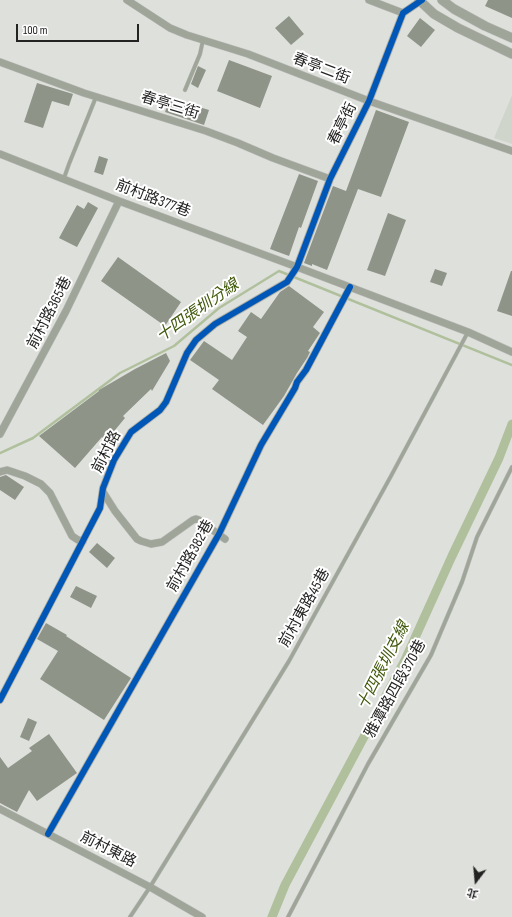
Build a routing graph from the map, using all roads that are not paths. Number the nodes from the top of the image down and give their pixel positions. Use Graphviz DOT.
graph roads {
  1 [pos="127,0"];
  2 [pos="369,0"];
  3 [pos="442,0"];
  4 [pos="420,1"];
  5 [pos="403,13"];
  6 [pos="512,38"];
  7 [pos="203,40"];
  8 [pos="512,54"];
  9 [pos="0,62"];
  10 [pos="185,90"];
  11 [pos="96,97"];
  12 [pos="369,101"];
  13 [pos="512,151"];
  14 [pos="1,155"];
  15 [pos="64,178"];
  16 [pos="330,179"];
  17 [pos="119,201"];
  18 [pos="298,267"];
  19 [pos="350,287"];
  20 [pos="468,332"];
  21 [pos="512,352"];
  22 [pos="0,434"];
  23 [pos="512,467"];
  24 [pos="0,472"];
  25 [pos="102,492"];
  26 [pos="222,537"];
  27 [pos="83,541"];
  28 [pos="0,700"];
  29 [pos="0,809"];
  30 [pos="48,834"];
  31 [pos="150,887"];
  32 [pos="130,917"];
  33 [pos="202,917"];
  34 [pos="288,917"];
  1 -- 7 [label="street, 春亭二街"];
  2 -- 5 [label="street"];
  3 -- 6 [label="street"];
  4 -- 5 [label="street"];
  4 -- 8 [label="street"];
  5 -- 12 [label="street, 春亭街"];
  7 -- 10 [label="lane"];
  7 -- 12 [label="street, 春亭二街"];
  9 -- 11 [label="street, 春亭三街"];
  11 -- 15 [label="lane"];
  11 -- 16 [label="street, 春亭三街"];
  12 -- 13 [label="street, 春亭二街"];
  12 -- 16 [label="street, 春亭街"];
  14 -- 15 [label="street, 前村路377巷"];
  15 -- 17 [label="street, 前村路377巷"];
  16 -- 18 [label="street, 春亭街"];
  17 -- 18 [label="street, 前村路377巷"];
  17 -- 22 [label="street, 前村路365巷"];
  18 -- 19 [label="street"];
  18 -- 25 [label="street, 前村路"];
  19 -- 20 [label="street"];
  19 -- 26 [label="street, 前村路382巷"];
  20 -- 21 [label="street"];
  20 -- 31 [label="lane, 前村東路45巷"];
  23 -- 34 [label="lane, 雅潭路四段370巷"];
  24 -- 27 [label="street"];
  25 -- 26 [label="street, 前村路382巷"];
  25 -- 27 [label="street, 前村路"];
  26 -- 30 [label="street, 前村路382巷"];
  27 -- 28 [label="street, 前村路"];
  29 -- 30 [label="street, 前村東路"];
  30 -- 31 [label="street, 前村東路"];
  31 -- 32 [label="lane, 前村東路45巷"];
  31 -- 33 [label="street, 前村東路"];
}
